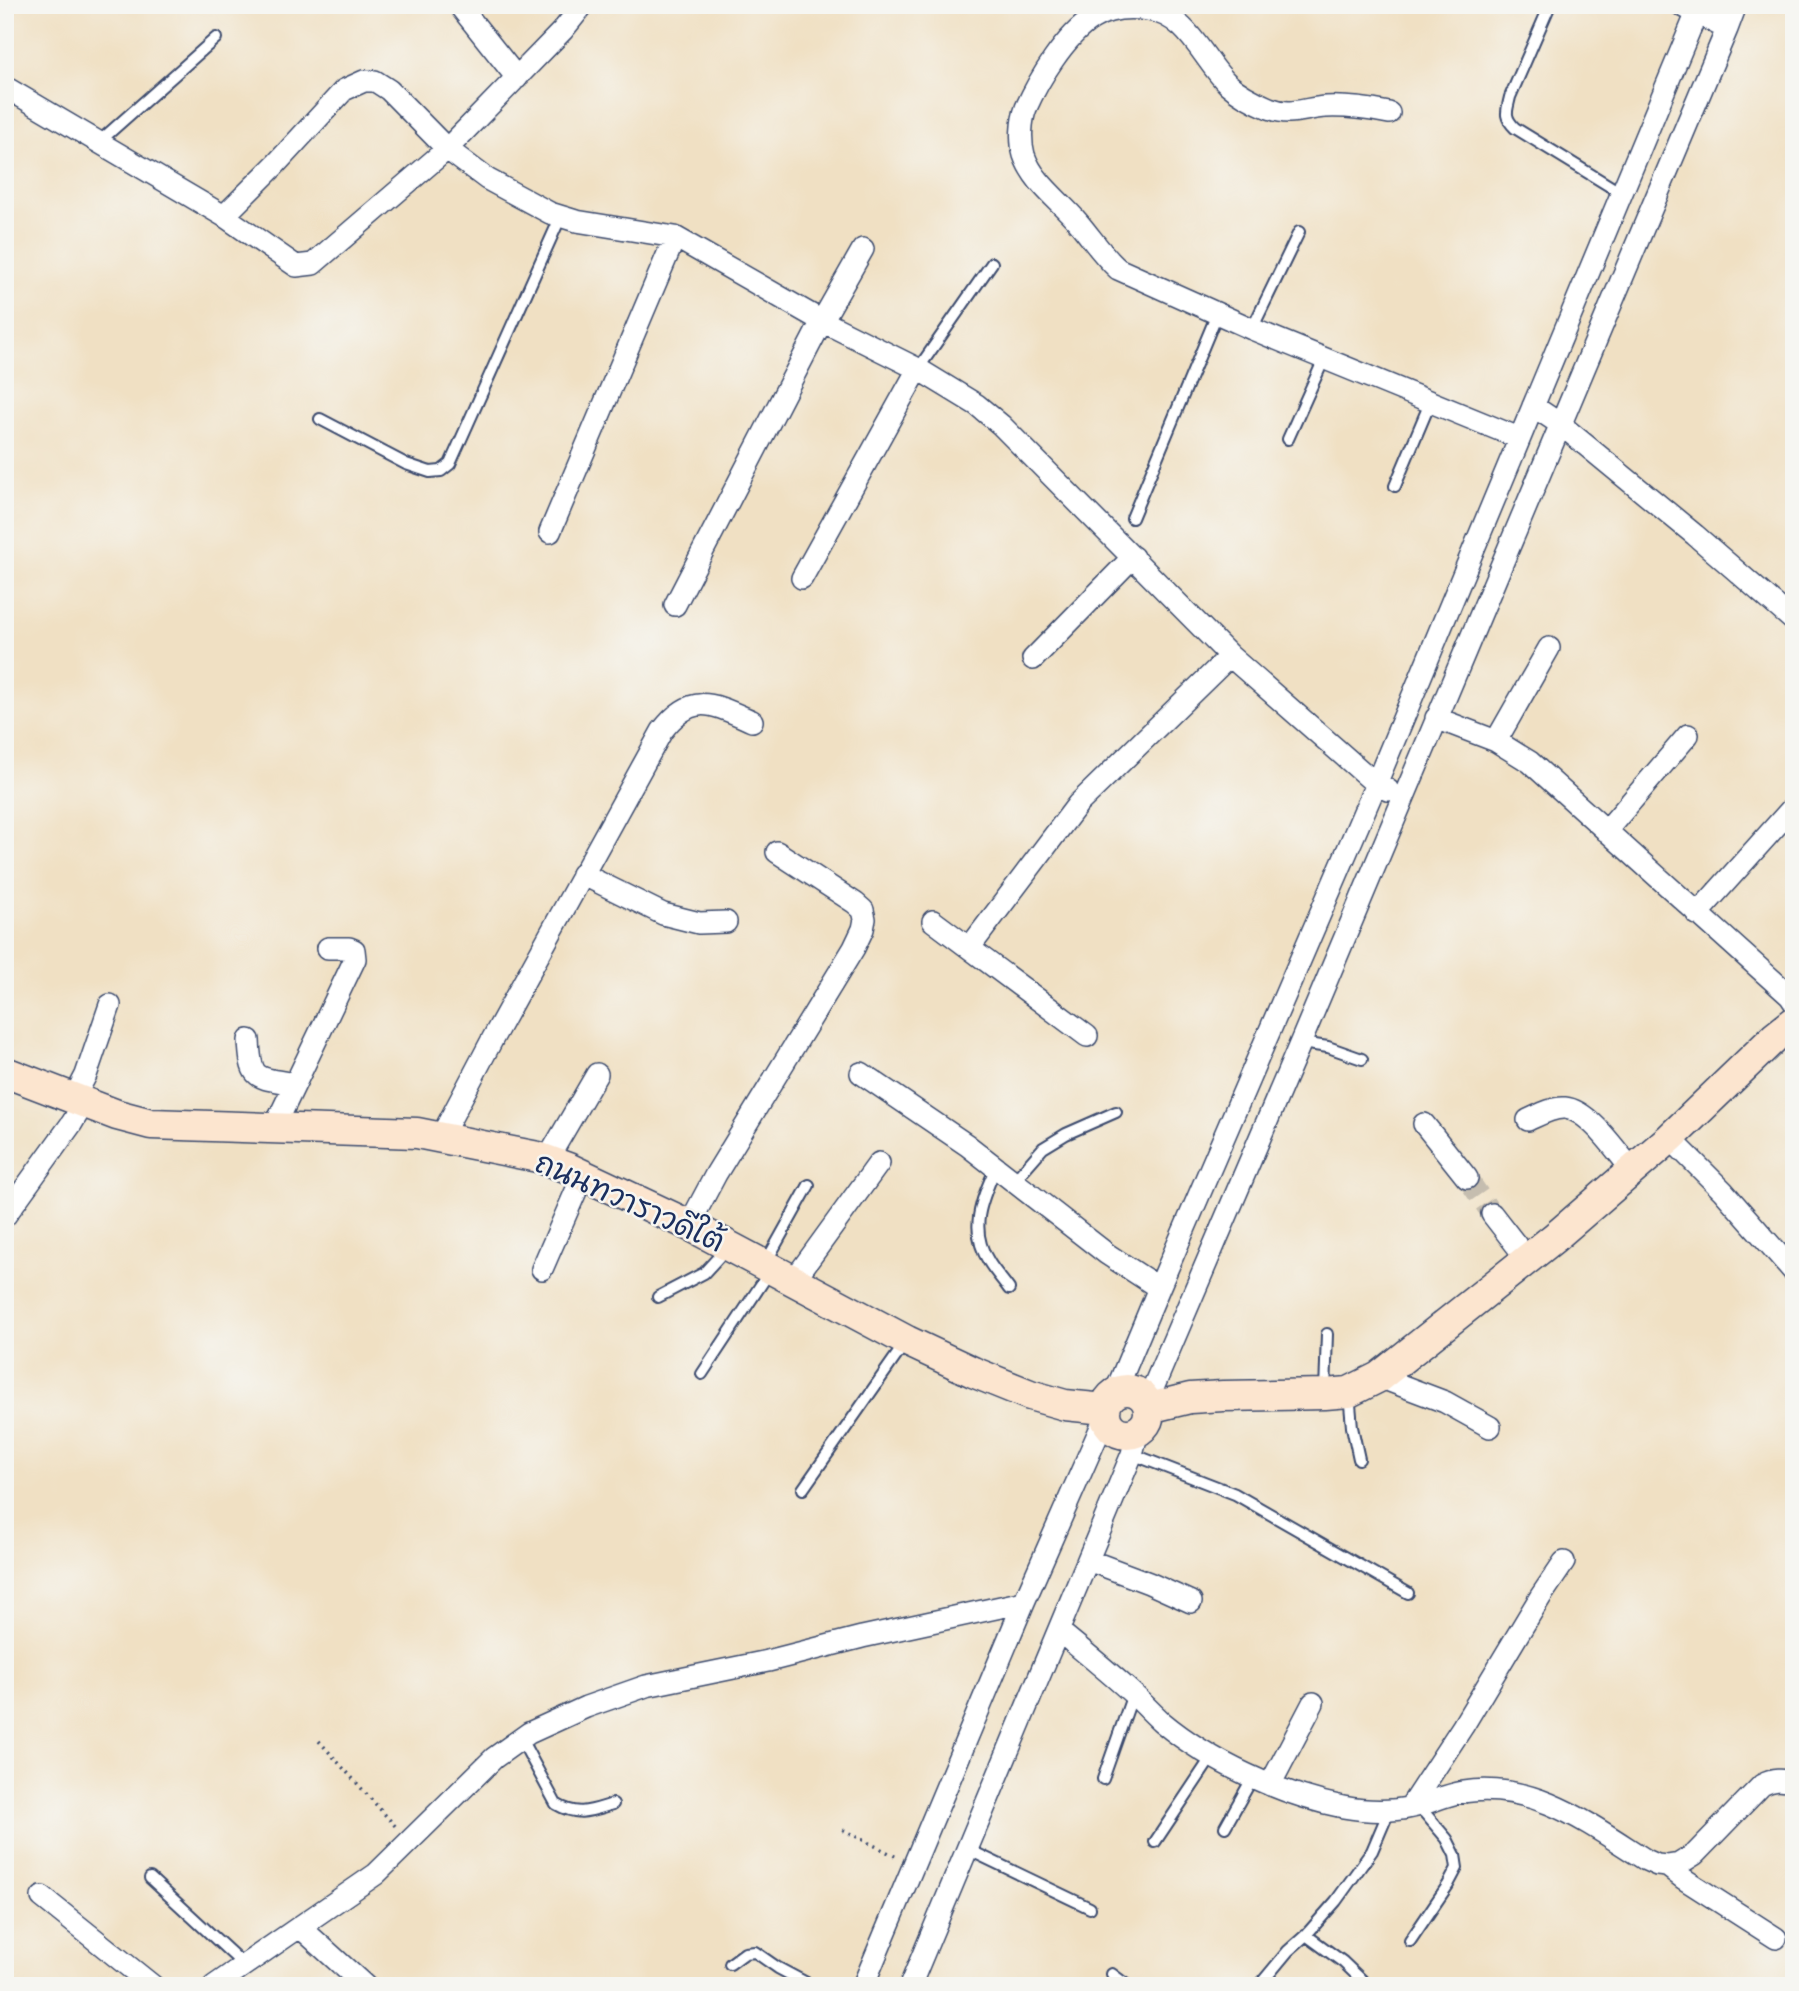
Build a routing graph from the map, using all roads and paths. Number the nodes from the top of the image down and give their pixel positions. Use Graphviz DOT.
graph roads {
  1 [pos="459,5"];
  2 [pos="583,5"];
  3 [pos="1550,5"];
  4 [pos="1736,5"];
  5 [pos="1693,8"];
  6 [pos="1727,29"];
  7 [pos="216,38"];
  8 [pos="517,78"];
  9 [pos="5,87"];
  10 [pos="1389,113"];
  11 [pos="100,141"];
  12 [pos="447,149"];
  13 [pos="1621,193"];
  14 [pos="224,216"];
  15 [pos="561,216"];
  16 [pos="1299,232"];
  17 [pos="675,237"];
  18 [pos="863,249"];
  19 [pos="992,263"];
  20 [pos="1217,314"];
  21 [pos="822,321"];
  22 [pos="1252,329"];
  23 [pos="1324,359"];
  24 [pos="918,369"];
  25 [pos="1430,403"];
  26 [pos="1532,406"];
  27 [pos="320,419"];
  28 [pos="1560,424"];
  29 [pos="1519,438"];
  30 [pos="1288,439"];
  31 [pos="1395,486"];
  32 [pos="1132,517"];
  33 [pos="550,532"];
  34 [pos="1133,557"];
  35 [pos="802,578"];
  36 [pos="675,605"];
  37 [pos="1794,621"];
  38 [pos="1549,648"];
  39 [pos="1230,656"];
  40 [pos="1033,659"];
  41 [pos="1436,718"];
  42 [pos="752,721"];
  43 [pos="1688,735"];
  44 [pos="1496,741"];
  45 [pos="1376,784"];
  46 [pos="1402,798"];
  47 [pos="1794,806"];
  48 [pos="1606,831"];
  49 [pos="777,852"];
  50 [pos="582,874"];
  51 [pos="1698,915"];
  52 [pos="933,921"];
  53 [pos="726,922"];
  54 [pos="970,947"];
  55 [pos="328,948"];
  56 [pos="1793,1003"];
  57 [pos="110,1005"];
  58 [pos="1087,1036"];
  59 [pos="248,1040"];
  60 [pos="1301,1043"];
  61 [pos="1362,1059"];
  62 [pos="5,1072"];
  63 [pos="861,1073"];
  64 [pos="597,1074"];
  65 [pos="295,1084"];
  66 [pos="79,1099"];
  67 [pos="1116,1112"];
  68 [pos="1528,1120"];
  69 [pos="1424,1124"];
  70 [pos="274,1128"];
  71 [pos="441,1138"];
  72 [pos="1670,1138"];
  73 [pos="547,1160"];
  74 [pos="879,1163"];
  75 [pos="996,1167"];
  76 [pos="1632,1170"];
  77 [pos="583,1175"];
  78 [pos="1467,1178"];
  79 [pos="1014,1181"];
  80 [pos="809,1185"];
  81 [pos="1492,1214"];
  82 [pos="5,1216"];
  83 [pos="689,1225"];
  84 [pos="729,1246"];
  85 [pos="1527,1259"];
  86 [pos="542,1269"];
  87 [pos="777,1271"];
  88 [pos="1794,1272"];
  89 [pos="1158,1288"];
  90 [pos="1009,1289"];
  91 [pos="658,1297"];
  92 [pos="1327,1334"];
  93 [pos="907,1341"];
  94 [pos="702,1374"];
  95 [pos="1379,1377"];
  96 [pos="1337,1393"];
  97 [pos="1108,1406"];
  98 [pos="1141,1424"];
  99 [pos="1490,1427"];
  100 [pos="1359,1459"];
  101 [pos="803,1489"];
  102 [pos="1088,1560"];
  103 [pos="1564,1562"];
  104 [pos="1408,1593"];
  105 [pos="1024,1602"];
  106 [pos="1191,1602"];
  107 [pos="1059,1631"];
  108 [pos="1133,1694"];
  109 [pos="1313,1703"];
  110 [pos="521,1739"];
  111 [pos="319,1741"];
  112 [pos="1213,1755"];
  113 [pos="1103,1779"];
  114 [pos="1261,1781"];
  115 [pos="1794,1783"];
  116 [pos="613,1804"];
  117 [pos="1406,1807"];
  118 [pos="1224,1827"];
  119 [pos="843,1830"];
  120 [pos="409,1842"];
  121 [pos="1155,1842"];
  122 [pos="967,1849"];
  123 [pos="914,1866"];
  124 [pos="1667,1866"];
  125 [pos="150,1878"];
  126 [pos="41,1897"];
  127 [pos="1090,1908"];
  128 [pos="300,1927"];
  129 [pos="1306,1935"];
  130 [pos="1776,1938"];
  131 [pos="1410,1941"];
  132 [pos="243,1964"];
  133 [pos="730,1964"];
  134 [pos="1112,1974"];
  135 [pos="1366,1984"];
  136 [pos="153,1986"];
  137 [pos="214,1986"];
  138 [pos="365,1986"];
  139 [pos="812,1986"];
  140 [pos="863,1986"];
  141 [pos="910,1986"];
  142 [pos="1128,1986"];
  143 [pos="1259,1986"];
  1 -- 8 [label="street"];
  2 -- 8 [label="street"];
  3 -- 13 [label="lane"];
  4 -- 6 [label="street"];
  5 -- 6 [label="street"];
  5 -- 13 [label="street"];
  6 -- 28 [label="street"];
  7 -- 11 [label="lane"];
  8 -- 12 [label="street"];
  9 -- 11 [label="street"];
  10 -- 20 [label="street"];
  11 -- 14 [label="street"];
  12 -- 14 [label="street"];
  12 -- 14 [label="street"];
  12 -- 15 [label="street"];
  13 -- 26 [label="street"];
  15 -- 17 [label="street"];
  15 -- 27 [label="lane"];
  16 -- 22 [label="lane"];
  17 -- 21 [label="street"];
  17 -- 33 [label="street"];
  18 -- 21 [label="street"];
  19 -- 24 [label="lane"];
  20 -- 22 [label="street"];
  20 -- 32 [label="lane"];
  21 -- 24 [label="street"];
  21 -- 36 [label="street"];
  22 -- 23 [label="street"];
  23 -- 25 [label="street"];
  23 -- 30 [label="lane"];
  24 -- 34 [label="street"];
  24 -- 35 [label="street"];
  25 -- 29 [label="street"];
  25 -- 31 [label="lane"];
  26 -- 28 [label="street"];
  26 -- 29 [label="street"];
  28 -- 37 [label="street"];
  28 -- 41 [label="street"];
  29 -- 45 [label="street"];
  34 -- 39 [label="street"];
  34 -- 40 [label="street"];
  38 -- 44 [label="street"];
  39 -- 45 [label="street"];
  39 -- 54 [label="street"];
  41 -- 44 [label="street"];
  41 -- 46 [label="street"];
  42 -- 50 [label="street"];
  43 -- 48 [label="street"];
  44 -- 48 [label="street"];
  45 -- 46 [label="street"];
  45 -- 89 [label="street"];
  46 -- 60 [label="street"];
  47 -- 51 [label="street"];
  48 -- 51 [label="street"];
  49 -- 83 [label="street"];
  50 -- 53 [label="street"];
  50 -- 71 [label="street"];
  51 -- 56 [label="street"];
  52 -- 54 [label="street"];
  54 -- 58 [label="street"];
  55 -- 65 [label="street"];
  56 -- 72 [label="street"];
  57 -- 66 [label="street"];
  59 -- 65 [label="street"];
  60 -- 61 [label="lane"];
  60 -- 98 [label="street"];
  62 -- 66 [label="street, ถนนทวาราวดีใต้"];
  63 -- 75 [label="street"];
  64 -- 73 [label="street"];
  65 -- 70 [label="street"];
  66 -- 70 [label="street, ถนนทวาราวดีใต้"];
  66 -- 82 [label="street"];
  67 -- 79 [label="lane"];
  68 -- 76 [label="street"];
  69 -- 78 [label="street"];
  70 -- 71 [label="street, ถนนทวาราวดีใต้"];
  71 -- 73 [label="street, ถนนทวาราวดีใต้"];
  72 -- 76 [label="street"];
  72 -- 88 [label="street"];
  73 -- 77 [label="street, ถนนทวาราวดีใต้"];
  74 -- 87 [label="street"];
  75 -- 79 [label="street"];
  75 -- 90 [label="lane"];
  76 -- 85 [label="street"];
  77 -- 83 [label="street, ถนนทวาราวดีใต้"];
  77 -- 86 [label="street"];
  79 -- 89 [label="street"];
  80 -- 87 [label="lane"];
  81 -- 85 [label="street"];
  83 -- 84 [label="street, ถนนทวาราวดีใต้"];
  84 -- 87 [label="street, ถนนทวาราวดีใต้"];
  84 -- 91 [label="lane"];
  85 -- 95 [label="street"];
  87 -- 93 [label="street, ถนนทวาราวดีใต้"];
  87 -- 94 [label="lane"];
  89 -- 97 [label="street"];
  92 -- 96 [label="lane"];
  93 -- 97 [label="street, ถนนทวาราวดีใต้"];
  93 -- 101 [label="lane"];
  95 -- 96 [label="street"];
  95 -- 99 [label="street"];
  96 -- 98 [label="street"];
  96 -- 100 [label="lane"];
  97 -- 98 [label="street"];
  97 -- 98 [label="street"];
  97 -- 105 [label="street"];
  98 -- 102 [label="street"];
  98 -- 104 [label="lane"];
  102 -- 106 [label="street"];
  102 -- 107 [label="street"];
  103 -- 117 [label="street"];
  105 -- 110 [label="street"];
  105 -- 123 [label="street"];
  107 -- 108 [label="street"];
  107 -- 122 [label="street"];
  108 -- 112 [label="street"];
  108 -- 113 [label="lane"];
  109 -- 114 [label="street"];
  110 -- 116 [label="lane"];
  110 -- 120 [label="street"];
  111 -- 120 [label="path"];
  112 -- 114 [label="street"];
  112 -- 121 [label="lane"];
  114 -- 117 [label="street"];
  114 -- 118 [label="lane"];
  115 -- 124 [label="street"];
  117 -- 124 [label="street"];
  117 -- 129 [label="lane"];
  117 -- 131 [label="lane"];
  119 -- 123 [label="path"];
  120 -- 128 [label="street"];
  122 -- 127 [label="lane"];
  122 -- 141 [label="street"];
  123 -- 140 [label="street"];
  124 -- 130 [label="street"];
  125 -- 132 [label="lane"];
  126 -- 136 [label="street"];
  128 -- 132 [label="street"];
  128 -- 138 [label="street"];
  129 -- 135 [label="lane"];
  129 -- 143 [label="lane"];
  132 -- 137 [label="street"];
  133 -- 139 [label="lane"];
  134 -- 142 [label="lane"];
}
